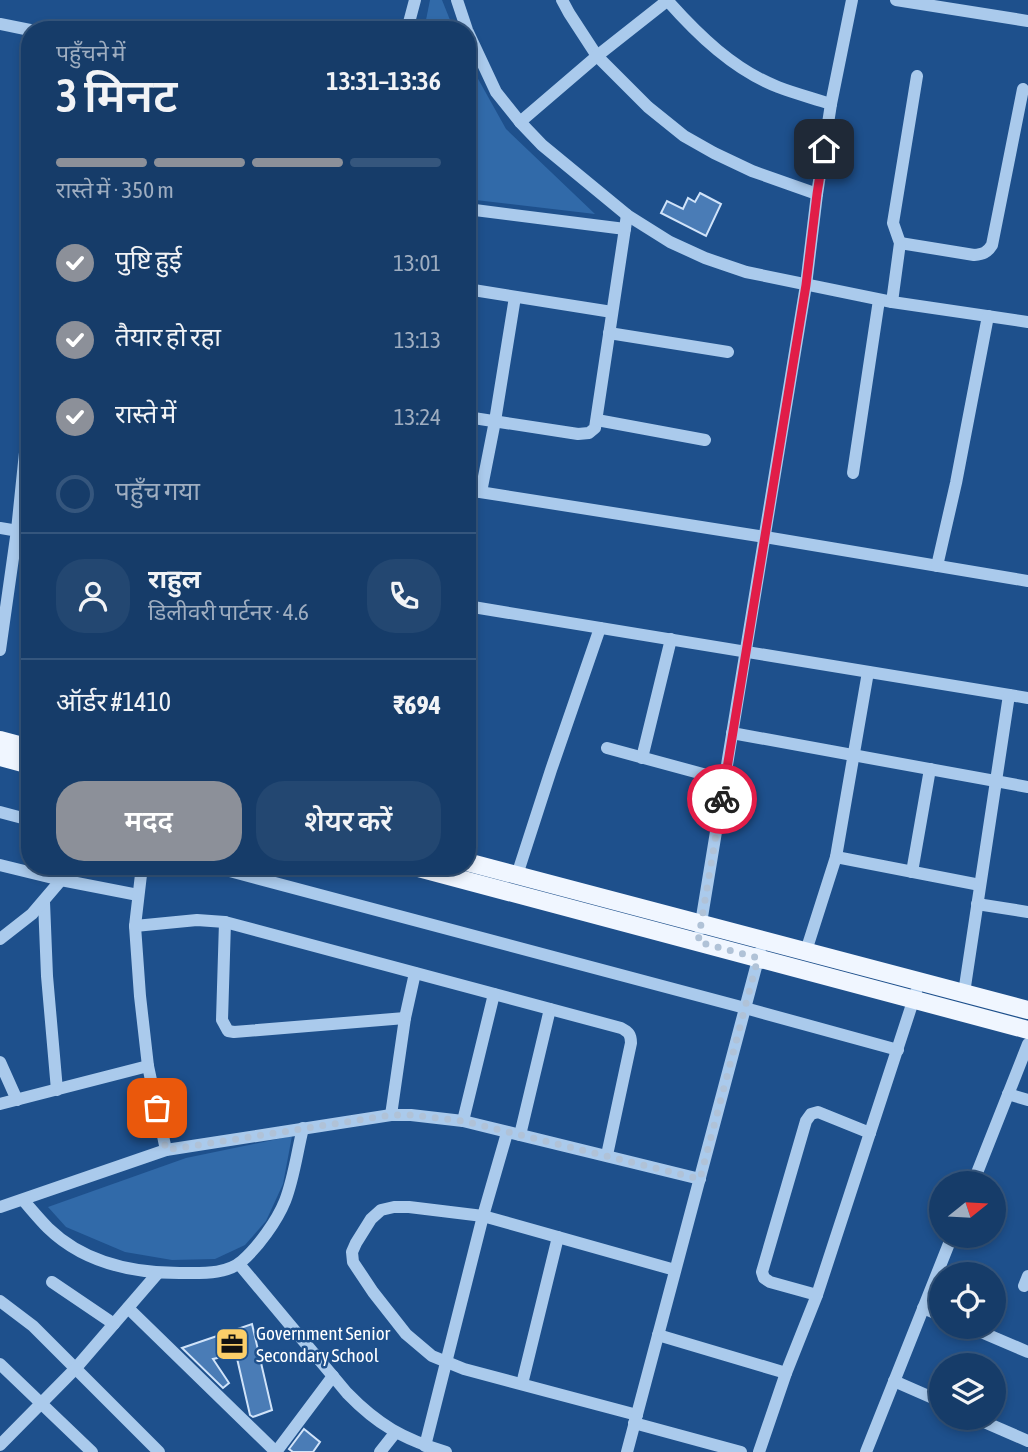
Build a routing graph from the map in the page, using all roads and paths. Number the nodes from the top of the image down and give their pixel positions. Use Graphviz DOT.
graph roads {
  1 [pos="415,0"];
  2 [pos="457,0"];
  3 [pos="562,0"];
  4 [pos="668,0"];
  5 [pos="852,0"];
  6 [pos="896,0"];
  7 [pos="409,21"];
  8 [pos="464,21"];
  9 [pos="1028,21"];
  10 [pos="0,24"];
  11 [pos="21,28"];
  12 [pos="476,49"];
  13 [pos="597,57"];
  14 [pos="917,76"];
  15 [pos="1023,89"];
  16 [pos="831,104"];
  17 [pos="520,122"];
  18 [pos="817,194"];
  19 [pos="476,210"];
  20 [pos="626,222"];
  21 [pos="901,243"];
  22 [pos="806,285"];
  23 [pos="476,291"];
  24 [pos="514,297"];
  25 [pos="879,300"];
  26 [pos="892,302"];
  27 [pos="612,312"];
  28 [pos="988,316"];
  29 [pos="1028,322"];
  30 [pos="609,333"];
  31 [pos="728,352"];
  32 [pos="476,418"];
  33 [pos="597,419"];
  34 [pos="495,421"];
  35 [pos="705,440"];
  36 [pos="853,473"];
  37 [pos="476,491"];
  38 [pos="481,492"];
  39 [pos="0,528"];
  40 [pos="21,532"];
  41 [pos="765,537"];
  42 [pos="21,542"];
  43 [pos="937,566"];
  44 [pos="1028,581"];
  45 [pos="476,607"];
  46 [pos="600,628"];
  47 [pos="671,639"];
  48 [pos="0,650"];
  49 [pos="746,652"];
  50 [pos="868,672"];
  51 [pos="1009,695"];
  52 [pos="1028,698"];
  53 [pos="732,733"];
  54 [pos="0,740"];
  55 [pos="21,746"];
  56 [pos="607,748"];
  57 [pos="853,755"];
  58 [pos="0,757"];
  59 [pos="642,758"];
  60 [pos="21,763"];
  61 [pos="930,769"];
  62 [pos="725,780"];
  63 [pos="996,781"];
  64 [pos="1028,787"];
  65 [pos="0,812"];
  66 [pos="21,818"];
  67 [pos="836,857"];
  68 [pos="476,864"];
  69 [pos="0,865"];
  70 [pos="21,870"];
  71 [pos="912,872"];
  72 [pos="41,875"];
  73 [pos="141,875"];
  74 [pos="245,875"];
  75 [pos="445,875"];
  76 [pos="517,875"];
  77 [pos="61,880"];
  78 [pos="980,885"];
  79 [pos="138,895"];
  80 [pos="44,902"];
  81 [pos="978,904"];
  82 [pos="1028,912"];
  83 [pos="225,922"];
  84 [pos="701,923"];
  85 [pos="135,926"];
  86 [pos="0,939"];
  87 [pos="764,940"];
  88 [pos="698,942"];
  89 [pos="806,951"];
  90 [pos="758,958"];
  91 [pos="415,973"];
  92 [pos="918,981"];
  93 [pos="964,993"];
  94 [pos="494,994"];
  95 [pos="915,999"];
  96 [pos="745,1008"];
  97 [pos="550,1009"];
  98 [pos="1028,1010"];
  99 [pos="405,1018"];
  100 [pos="1028,1030"];
  101 [pos="1028,1044"];
  102 [pos="898,1050"];
  103 [pos="0,1062"];
  104 [pos="149,1066"];
  105 [pos="57,1090"];
  106 [pos="1008,1094"];
  107 [pos="17,1100"];
  108 [pos="1028,1100"];
  109 [pos="0,1104"];
  110 [pos="391,1115"];
  111 [pos="463,1121"];
  112 [pos="303,1128"];
  113 [pos="870,1133"];
  114 [pos="514,1134"];
  115 [pos="166,1150"];
  116 [pos="607,1156"];
  117 [pos="978,1171"];
  118 [pos="700,1179"];
  119 [pos="23,1200"];
  120 [pos="0,1207"];
  121 [pos="483,1216"];
  122 [pos="558,1237"];
  123 [pos="947,1248"];
  124 [pos="239,1264"];
  125 [pos="675,1270"];
  126 [pos="158,1274"];
  127 [pos="52,1282"];
  128 [pos="817,1294"];
  129 [pos="0,1301"];
  130 [pos="128,1308"];
  131 [pos="923,1308"];
  132 [pos="929,1311"];
  133 [pos="114,1324"];
  134 [pos="658,1335"];
  135 [pos="998,1339"];
  136 [pos="1028,1352"];
  137 [pos="445,1362"];
  138 [pos="0,1364"];
  139 [pos="75,1369"];
  140 [pos="786,1373"];
  141 [pos="333,1376"];
  142 [pos="894,1381"];
  143 [pos="522,1384"];
  144 [pos="929,1396"];
  145 [pos="41,1403"];
  146 [pos="636,1419"];
  147 [pos="1003,1430"];
  148 [pos="395,1433"];
  149 [pos="1028,1441"];
  150 [pos="0,1445"];
  151 [pos="425,1446"];
  152 [pos="92,1452"];
  153 [pos="159,1452"];
  154 [pos="276,1452"];
  155 [pos="380,1452"];
  156 [pos="446,1452"];
  157 [pos="626,1452"];
  158 [pos="741,1452"];
  159 [pos="759,1452"];
  160 [pos="866,1452"];
  1 -- 7 [label="street"];
  2 -- 8 [label="street"];
  3 -- 13 [label="street"];
  4 -- 13 [label="street"];
  4 -- 16 [label="street"];
  5 -- 16 [label="street"];
  6 -- 9 [label="street"];
  10 -- 11 [label="street"];
  12 -- 17 [label="street"];
  13 -- 17 [label="street"];
  13 -- 18 [label="street"];
  14 -- 21 [label="street"];
  15 -- 21 [label="street"];
  16 -- 18 [label="street"];
  17 -- 20 [label="street"];
  18 -- 22 [label="street"];
  19 -- 20 [label="street"];
  20 -- 22 [label="street"];
  20 -- 27 [label="street"];
  21 -- 26 [label="street"];
  22 -- 25 [label="street"];
  22 -- 41 [label="street"];
  23 -- 24 [label="street"];
  24 -- 27 [label="street"];
  24 -- 34 [label="street"];
  25 -- 26 [label="street"];
  25 -- 36 [label="street"];
  26 -- 28 [label="street"];
  27 -- 30 [label="street"];
  28 -- 29 [label="street"];
  28 -- 43 [label="street"];
  30 -- 31 [label="street"];
  30 -- 33 [label="street"];
  32 -- 34 [label="street"];
  33 -- 34 [label="street"];
  33 -- 35 [label="street"];
  34 -- 38 [label="street"];
  37 -- 38 [label="street"];
  38 -- 41 [label="street"];
  39 -- 40 [label="street"];
  41 -- 43 [label="street"];
  41 -- 49 [label="street"];
  42 -- 48 [label="street"];
  43 -- 44 [label="street"];
  45 -- 46 [label="street"];
  46 -- 47 [label="street"];
  46 -- 76 [label="street"];
  47 -- 49 [label="street"];
  47 -- 59 [label="street"];
  49 -- 50 [label="street"];
  49 -- 53 [label="street"];
  50 -- 51 [label="street"];
  50 -- 57 [label="street"];
  51 -- 52 [label="street"];
  51 -- 63 [label="street"];
  53 -- 57 [label="street"];
  53 -- 62 [label="street"];
  54 -- 55 [label="main road"];
  56 -- 59 [label="street"];
  57 -- 61 [label="street"];
  57 -- 67 [label="street"];
  58 -- 60 [label="main road"];
  59 -- 62 [label="street"];
  61 -- 63 [label="street"];
  61 -- 71 [label="street"];
  62 -- 84 [label="street"];
  63 -- 64 [label="street"];
  63 -- 78 [label="street"];
  65 -- 66 [label="street"];
  67 -- 71 [label="street"];
  67 -- 89 [label="street"];
  68 -- 76 [label="main road"];
  69 -- 70 [label="street"];
  71 -- 78 [label="street"];
  72 -- 77 [label="street"];
  73 -- 79 [label="street"];
  74 -- 96 [label="street"];
  75 -- 88 [label="main road"];
  76 -- 84 [label="main road"];
  77 -- 79 [label="street"];
  77 -- 80 [label="street"];
  78 -- 81 [label="street"];
  79 -- 85 [label="street"];
  80 -- 86 [label="street"];
  80 -- 105 [label="street"];
  81 -- 82 [label="street"];
  81 -- 93 [label="street"];
  83 -- 85 [label="street"];
  83 -- 91 [label="street"];
  83 -- 99 [label="street"];
  84 -- 87 [label="main road"];
  84 -- 88 [label="street"];
  85 -- 104 [label="street"];
  87 -- 89 [label="main road"];
  87 -- 90 [label="street"];
  88 -- 90 [label="main road"];
  89 -- 92 [label="main road"];
  90 -- 95 [label="main road"];
  90 -- 96 [label="street"];
  91 -- 94 [label="street"];
  91 -- 99 [label="street"];
  92 -- 93 [label="main road"];
  92 -- 95 [label="street"];
  93 -- 98 [label="main road"];
  94 -- 97 [label="street"];
  94 -- 111 [label="street"];
  95 -- 100 [label="main road"];
  95 -- 102 [label="street"];
  96 -- 102 [label="street"];
  96 -- 118 [label="street"];
  97 -- 114 [label="street"];
  97 -- 116 [label="street"];
  99 -- 110 [label="street"];
  101 -- 106 [label="street"];
  102 -- 113 [label="street"];
  103 -- 107 [label="street"];
  104 -- 105 [label="street"];
  104 -- 115 [label="street"];
  105 -- 107 [label="street"];
  106 -- 108 [label="street"];
  106 -- 117 [label="street"];
  107 -- 109 [label="street"];
  110 -- 111 [label="street"];
  110 -- 112 [label="street"];
  111 -- 114 [label="street"];
  112 -- 115 [label="street"];
  112 -- 124 [label="street"];
  113 -- 128 [label="street"];
  113 -- 128 [label="street"];
  114 -- 116 [label="street"];
  114 -- 121 [label="street"];
  115 -- 119 [label="street"];
  116 -- 118 [label="street"];
  118 -- 125 [label="street"];
  119 -- 120 [label="street"];
  119 -- 126 [label="street"];
  121 -- 122 [label="street"];
  121 -- 137 [label="street"];
  121 -- 137 [label="street"];
  122 -- 125 [label="street"];
  122 -- 143 [label="street"];
  123 -- 131 [label="street"];
  124 -- 126 [label="street"];
  124 -- 141 [label="street"];
  125 -- 134 [label="street"];
  126 -- 130 [label="street"];
  127 -- 133 [label="street"];
  128 -- 140 [label="street"];
  129 -- 139 [label="street"];
  130 -- 133 [label="street"];
  130 -- 154 [label="street"];
  131 -- 132 [label="street"];
  131 -- 142 [label="street"];
  133 -- 139 [label="street"];
  134 -- 140 [label="street"];
  134 -- 146 [label="street"];
  135 -- 136 [label="street"];
  137 -- 143 [label="street"];
  137 -- 151 [label="street"];
  138 -- 145 [label="street"];
  139 -- 145 [label="street"];
  139 -- 153 [label="street"];
  140 -- 159 [label="street"];
  141 -- 148 [label="street"];
  141 -- 154 [label="street"];
  142 -- 144 [label="street"];
  142 -- 160 [label="street"];
  143 -- 146 [label="street"];
  145 -- 150 [label="street"];
  145 -- 152 [label="street"];
  146 -- 157 [label="street"];
  146 -- 158 [label="street"];
  147 -- 149 [label="street"];
  148 -- 151 [label="street"];
  148 -- 155 [label="street"];
  151 -- 156 [label="street"];
}
